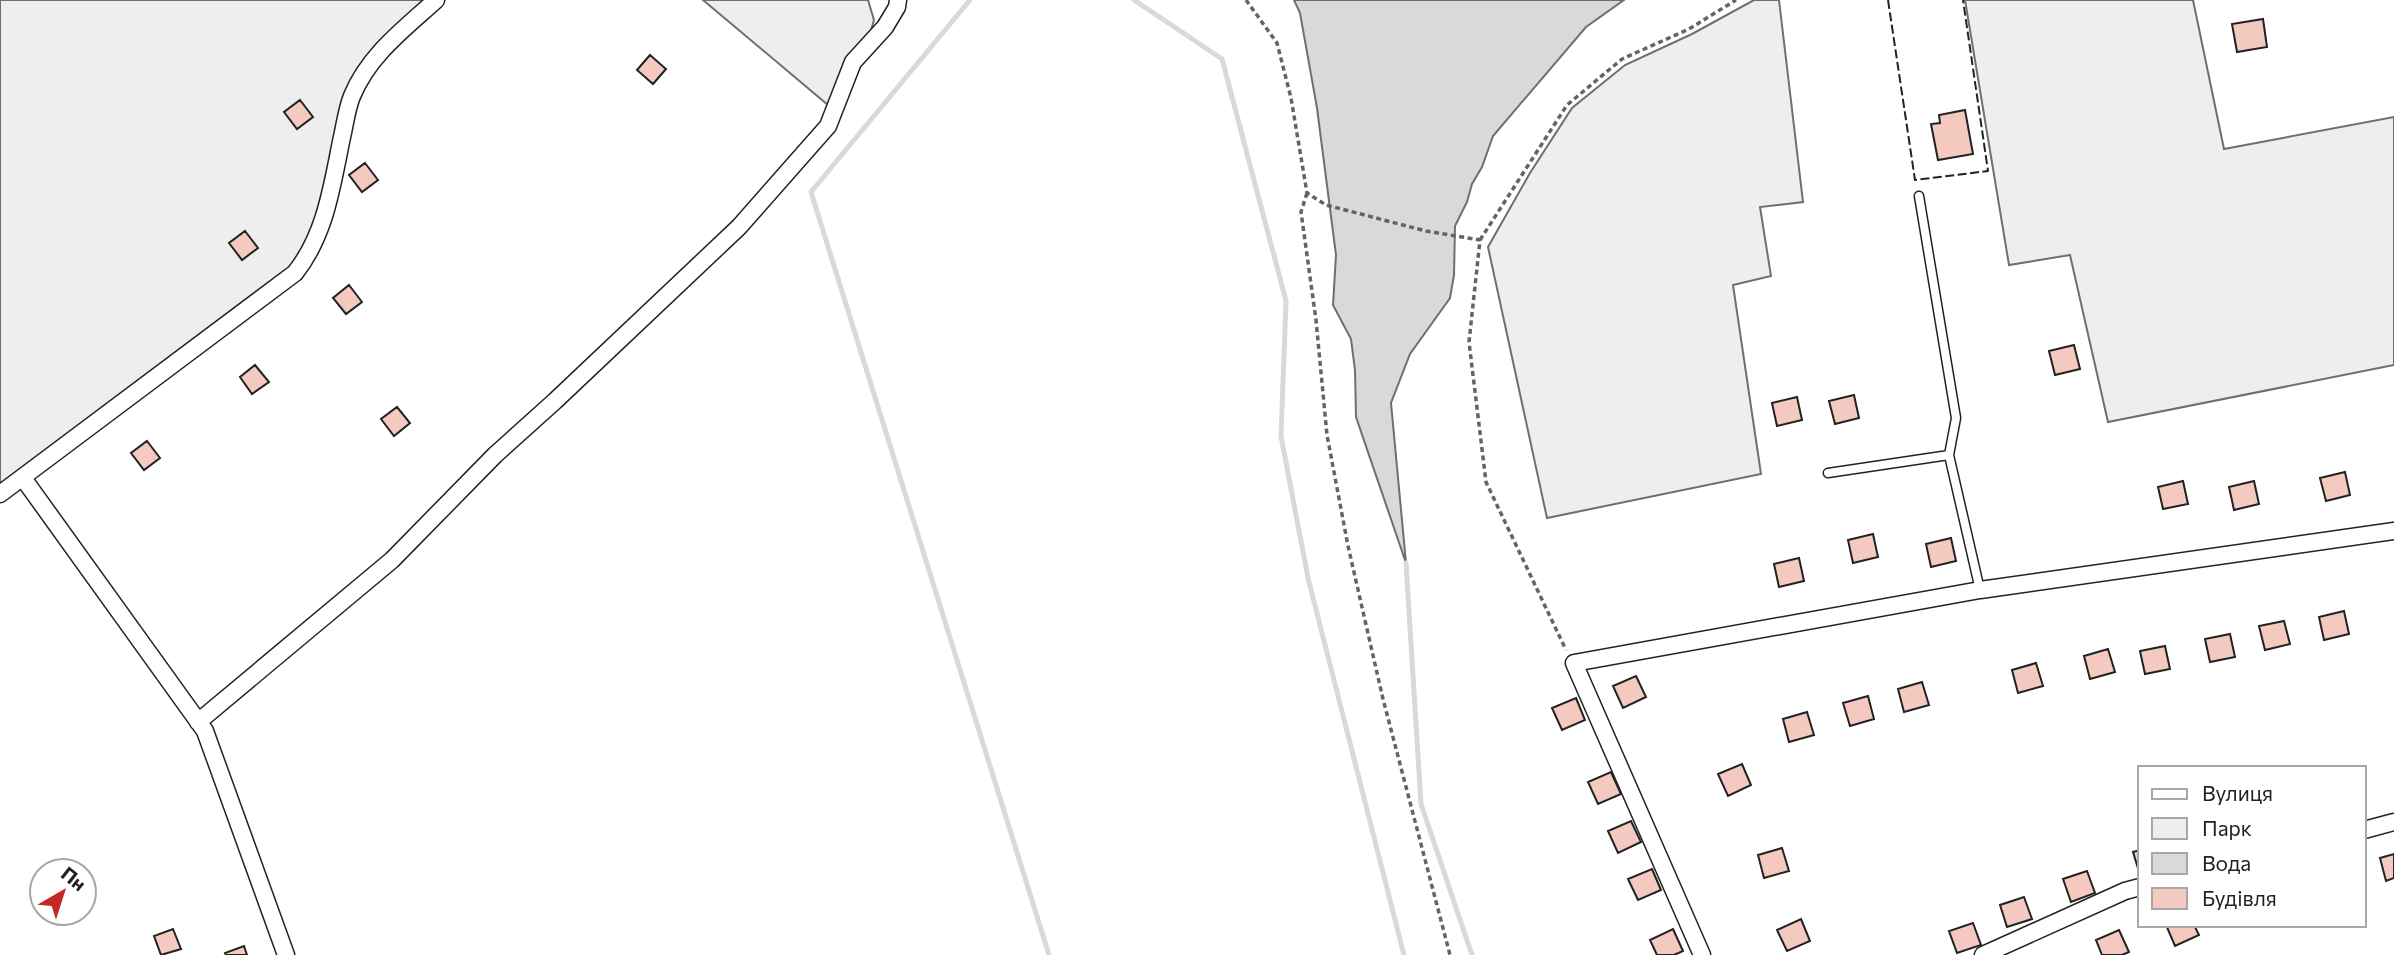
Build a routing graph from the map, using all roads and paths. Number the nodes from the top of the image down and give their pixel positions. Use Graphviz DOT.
graph roads {
  1 [pos="436,0"];
  2 [pos="898,0"];
  3 [pos="1247,0"];
  4 [pos="1737,0"];
  5 [pos="1307,193"];
  6 [pos="1919,196"];
  7 [pos="1480,240"];
  8 [pos="1950,455"];
  9 [pos="1828,473"];
  10 [pos="23,478"];
  11 [pos="0,494"];
  12 [pos="2394,531"];
  13 [pos="1980,590"];
  14 [pos="1574,663"];
  15 [pos="198,722"];
  16 [pos="2394,822"];
  17 [pos="2366,829"];
  18 [pos="2138,888"];
  19 [pos="286,955"];
  20 [pos="1450,955"];
  21 [pos="1702,955"];
  22 [pos="1983,955"];
  1 -- 10 [label="street"];
  2 -- 15 [label="street"];
  3 -- 5 [label="path"];
  4 -- 7 [label="path"];
  5 -- 7 [label="path"];
  5 -- 20 [label="path"];
  6 -- 8 [label="lane"];
  7 -- 14 [label="path"];
  8 -- 9 [label="lane"];
  8 -- 13 [label="lane"];
  10 -- 11 [label="street"];
  10 -- 15 [label="street"];
  12 -- 13 [label="street"];
  13 -- 14 [label="street"];
  14 -- 21 [label="street"];
  15 -- 19 [label="street"];
  16 -- 17 [label="street"];
  18 -- 22 [label="street"];
}
